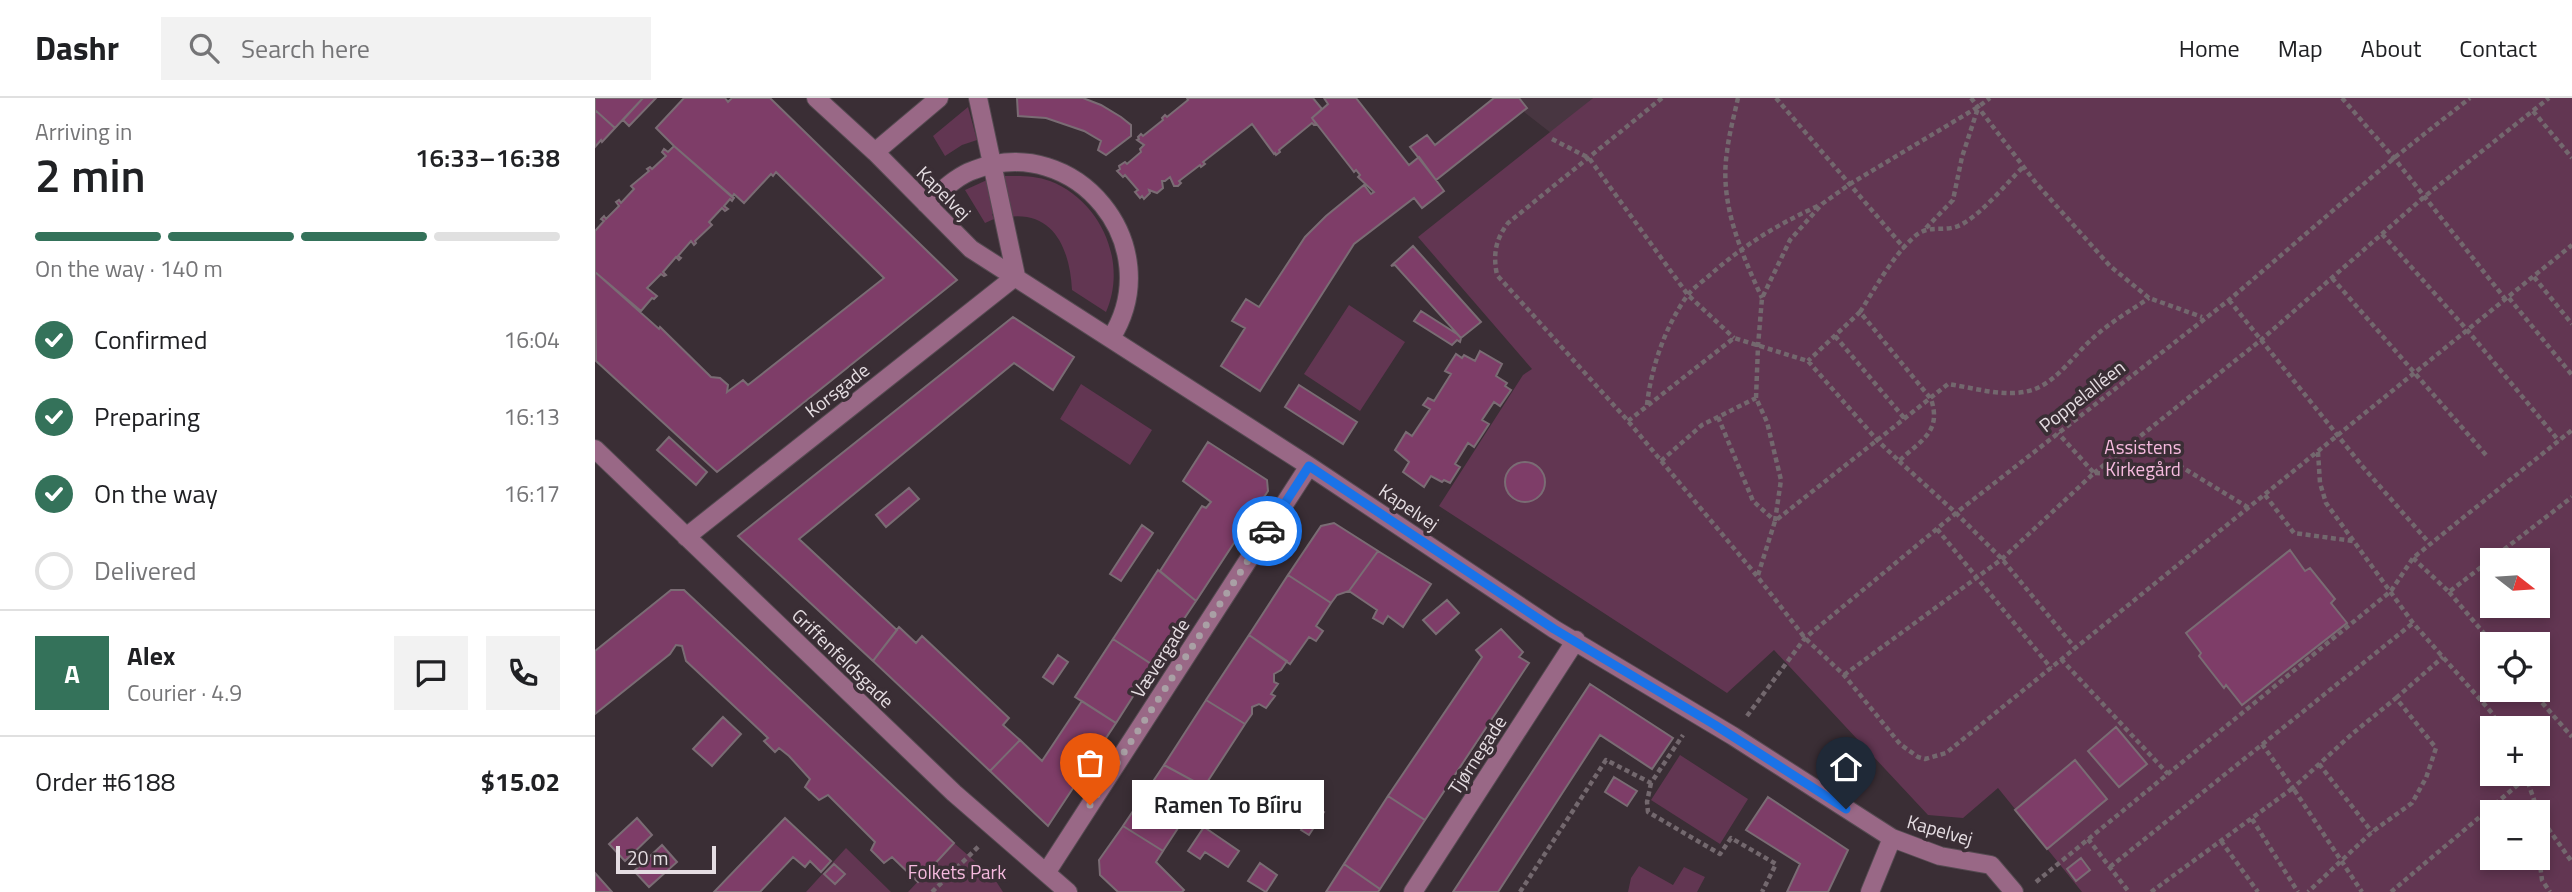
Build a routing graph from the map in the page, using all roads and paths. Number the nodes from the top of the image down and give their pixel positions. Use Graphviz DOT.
graph roads {
  1 [pos="817,98"];
  2 [pos="939,98"];
  3 [pos="978,98"];
  4 [pos="1662,98"];
  5 [pos="1738,98"];
  6 [pos="1776,98"];
  7 [pos="1971,98"];
  8 [pos="1990,98"];
  9 [pos="2342,98"];
  10 [pos="2470,98"];
  11 [pos="2549,98"];
  12 [pos="1978,107"];
  13 [pos="2533,111"];
  14 [pos="1552,139"];
  15 [pos="875,152"];
  16 [pos="1589,158"];
  17 [pos="2572,158"];
  18 [pos="2394,159"];
  19 [pos="992,164"];
  20 [pos="2023,167"];
  21 [pos="1850,184"];
  22 [pos="2424,197"];
  23 [pos="926,204"];
  24 [pos="1822,204"];
  25 [pos="1926,228"];
  26 [pos="2382,234"];
  27 [pos="2572,244"];
  28 [pos="1905,248"];
  29 [pos="1739,250"];
  30 [pos="1016,276"];
  31 [pos="2534,277"];
  32 [pos="2332,278"];
  33 [pos="1688,295"];
  34 [pos="1762,298"];
  35 [pos="2149,298"];
  36 [pos="2507,299"];
  37 [pos="2229,300"];
  38 [pos="1860,312"];
  39 [pos="2203,317"];
  40 [pos="2572,324"];
  41 [pos="2468,331"];
  42 [pos="1835,336"];
  43 [pos="1111,338"];
  44 [pos="1734,338"];
  45 [pos="2261,340"];
  46 [pos="1758,346"];
  47 [pos="1808,361"];
  48 [pos="2415,374"];
  49 [pos="2572,375"];
  50 [pos="1756,398"];
  51 [pos="1931,399"];
  52 [pos="1647,406"];
  53 [pos="1718,417"];
  54 [pos="1905,419"];
  55 [pos="1627,421"];
  56 [pos="2572,430"];
  57 [pos="2058,433"];
  58 [pos="2338,437"];
  59 [pos="1878,441"];
  60 [pos="2559,441"];
  61 [pos="2318,452"];
  62 [pos="2486,455"];
  63 [pos="599,460"];
  64 [pos="1661,461"];
  65 [pos="1899,461"];
  66 [pos="1309,466"];
  67 [pos="2094,473"];
  68 [pos="2265,495"];
  69 [pos="2572,497"];
  70 [pos="2249,508"];
  71 [pos="1956,513"];
  72 [pos="1775,520"];
  73 [pos="1937,528"];
  74 [pos="686,537"];
  75 [pos="2354,541"];
  76 [pos="2430,544"];
  77 [pos="2413,558"];
  78 [pos="2002,559"];
  79 [pos="1757,576"];
  80 [pos="1976,578"];
  81 [pos="2391,591"];
  82 [pos="2449,592"];
  83 [pos="2413,623"];
  84 [pos="2483,632"];
  85 [pos="1805,638"];
  86 [pos="1576,640"];
  87 [pos="2075,648"];
  88 [pos="2443,657"];
  89 [pos="2061,659"];
  90 [pos="2051,668"];
  91 [pos="1844,675"];
  92 [pos="2396,698"];
  93 [pos="2541,702"];
  94 [pos="1697,714"];
  95 [pos="2494,716"];
  96 [pos="1733,736"];
  97 [pos="2572,737"];
  98 [pos="2262,744"];
  99 [pos="2319,764"];
  100 [pos="2168,774"];
  101 [pos="1651,783"];
  102 [pos="2513,786"];
  103 [pos="2293,788"];
  104 [pos="2252,818"];
  105 [pos="997,830"];
  106 [pos="2550,830"];
  107 [pos="2372,832"];
  108 [pos="1892,838"];
  109 [pos="2088,839"];
  110 [pos="2221,841"];
  111 [pos="2341,860"];
  112 [pos="2572,862"];
  113 [pos="2110,867"];
  114 [pos="2540,870"];
  115 [pos="1046,873"];
  116 [pos="932,892"];
  117 [pos="1068,892"];
  118 [pos="1413,892"];
  119 [pos="1520,892"];
  120 [pos="1762,892"];
  121 [pos="1870,892"];
  122 [pos="2014,892"];
  123 [pos="2129,892"];
  124 [pos="2151,892"];
  125 [pos="2258,892"];
  126 [pos="2298,892"];
  127 [pos="2308,892"];
  128 [pos="2363,892"];
  129 [pos="2391,892"];
  130 [pos="2550,892"];
  1 -- 15 [label="street, Kapelvej"];
  2 -- 15 [label="street"];
  3 -- 19 [label="street"];
  4 -- 16 [label="path"];
  5 -- 29 [label="path"];
  6 -- 21 [label="path"];
  7 -- 12 [label="path"];
  8 -- 12 [label="path"];
  9 -- 18 [label="path"];
  10 -- 18 [label="path, Poppelalléen"];
  11 -- 13 [label="path"];
  12 -- 20 [label="path"];
  12 -- 21 [label="path"];
  12 -- 25 [label="path"];
  13 -- 17 [label="path"];
  13 -- 22 [label="path"];
  14 -- 16 [label="path"];
  15 -- 23 [label="street, Kapelvej"];
  16 -- 33 [label="path"];
  16 -- 55 [label="path"];
  18 -- 22 [label="path"];
  18 -- 37 [label="path, Poppelalléen"];
  19 -- 23 [label="street"];
  19 -- 30 [label="street"];
  19 -- 43 [label="street"];
  20 -- 25 [label="path"];
  20 -- 35 [label="path"];
  21 -- 24 [label="path"];
  21 -- 28 [label="path"];
  22 -- 26 [label="path"];
  22 -- 36 [label="path"];
  23 -- 30 [label="street, Kapelvej"];
  24 -- 29 [label="path"];
  24 -- 34 [label="path"];
  25 -- 28 [label="path"];
  26 -- 32 [label="path"];
  26 -- 41 [label="path"];
  27 -- 31 [label="path"];
  28 -- 38 [label="path"];
  29 -- 33 [label="path"];
  29 -- 34 [label="path"];
  30 -- 43 [label="street, Kapelvej"];
  30 -- 74 [label="street, Korsgade"];
  31 -- 36 [label="path"];
  31 -- 40 [label="path"];
  32 -- 45 [label="path"];
  32 -- 48 [label="path"];
  33 -- 44 [label="path"];
  33 -- 52 [label="path"];
  34 -- 46 [label="path"];
  35 -- 39 [label="path"];
  35 -- 51 [label="path"];
  36 -- 41 [label="path"];
  36 -- 49 [label="path"];
  37 -- 39 [label="path, Poppelalléen"];
  37 -- 45 [label="path"];
  38 -- 42 [label="path"];
  38 -- 51 [label="path"];
  39 -- 57 [label="path, Poppelalléen"];
  41 -- 48 [label="path"];
  41 -- 60 [label="path"];
  42 -- 47 [label="path"];
  42 -- 54 [label="path"];
  43 -- 66 [label="street, Kapelvej"];
  44 -- 46 [label="path"];
  44 -- 52 [label="path"];
  45 -- 58 [label="path"];
  45 -- 67 [label="path"];
  46 -- 47 [label="path"];
  46 -- 50 [label="path"];
  47 -- 59 [label="path"];
  48 -- 58 [label="path"];
  48 -- 62 [label="path"];
  50 -- 53 [label="path"];
  50 -- 72 [label="path"];
  51 -- 54 [label="path"];
  51 -- 65 [label="path"];
  52 -- 55 [label="path"];
  53 -- 64 [label="path"];
  53 -- 72 [label="path"];
  54 -- 59 [label="path"];
  55 -- 64 [label="path"];
  56 -- 60 [label="path"];
  57 -- 67 [label="path"];
  57 -- 71 [label="path, Poppelalléen"];
  58 -- 61 [label="path"];
  58 -- 76 [label="path"];
  59 -- 65 [label="path"];
  59 -- 72 [label="path"];
  60 -- 76 [label="path"];
  61 -- 68 [label="path"];
  61 -- 75 [label="path"];
  63 -- 74 [label="street, Griffenfeldsgade"];
  64 -- 79 [label="path"];
  65 -- 71 [label="path"];
  66 -- 86 [label="street, Kapelvej"];
  66 -- 115 [label="street, Vævergade"];
  67 -- 70 [label="path"];
  67 -- 78 [label="path"];
  68 -- 70 [label="path"];
  68 -- 75 [label="path"];
  69 -- 82 [label="path"];
  70 -- 87 [label="path"];
  71 -- 73 [label="path, Poppelalléen"];
  71 -- 78 [label="path"];
  72 -- 79 [label="path"];
  73 -- 80 [label="path"];
  73 -- 85 [label="path, Poppelalléen"];
  74 -- 105 [label="street, Griffenfeldsgade"];
  75 -- 81 [label="path"];
  76 -- 77 [label="path"];
  77 -- 81 [label="path"];
  77 -- 82 [label="path"];
  78 -- 80 [label="path"];
  78 -- 87 [label="path"];
  79 -- 85 [label="path"];
  80 -- 90 [label="path"];
  80 -- 91 [label="path"];
  81 -- 83 [label="path"];
  81 -- 100 [label="path"];
  82 -- 84 [label="path"];
  83 -- 88 [label="path"];
  83 -- 98 [label="path"];
  85 -- 91 [label="path"];
  85 -- 96 [label="path, Poppelalléen"];
  86 -- 94 [label="street, Kapelvej"];
  86 -- 118 [label="street, Tjørnegade"];
  87 -- 89 [label="path"];
  88 -- 92 [label="path"];
  88 -- 95 [label="path"];
  89 -- 90 [label="path"];
  89 -- 100 [label="path"];
  90 -- 91 [label="path"];
  92 -- 99 [label="path"];
  92 -- 107 [label="path"];
  93 -- 97 [label="path"];
  94 -- 96 [label="street, Kapelvej"];
  94 -- 101 [label="path"];
  96 -- 108 [label="street, Kapelvej"];
  98 -- 103 [label="path"];
  98 -- 113 [label="path"];
  99 -- 103 [label="path"];
  99 -- 107 [label="path"];
  100 -- 109 [label="path"];
  101 -- 119 [label="path"];
  101 -- 120 [label="path"];
  102 -- 129 [label="path"];
  103 -- 104 [label="path"];
  103 -- 111 [label="path"];
  104 -- 110 [label="path"];
  104 -- 126 [label="path"];
  105 -- 115 [label="street, Griffenfeldsgade"];
  105 -- 116 [label="path"];
  106 -- 112 [label="path"];
  107 -- 111 [label="path"];
  108 -- 121 [label="street"];
  108 -- 122 [label="street, Kapelvej"];
  109 -- 113 [label="path"];
  109 -- 122 [label="path"];
  110 -- 124 [label="path"];
  110 -- 125 [label="path"];
  111 -- 127 [label="path"];
  111 -- 128 [label="path"];
  113 -- 123 [label="path"];
  114 -- 130 [label="path"];
  115 -- 117 [label="street, Griffenfeldsgade"];
}
